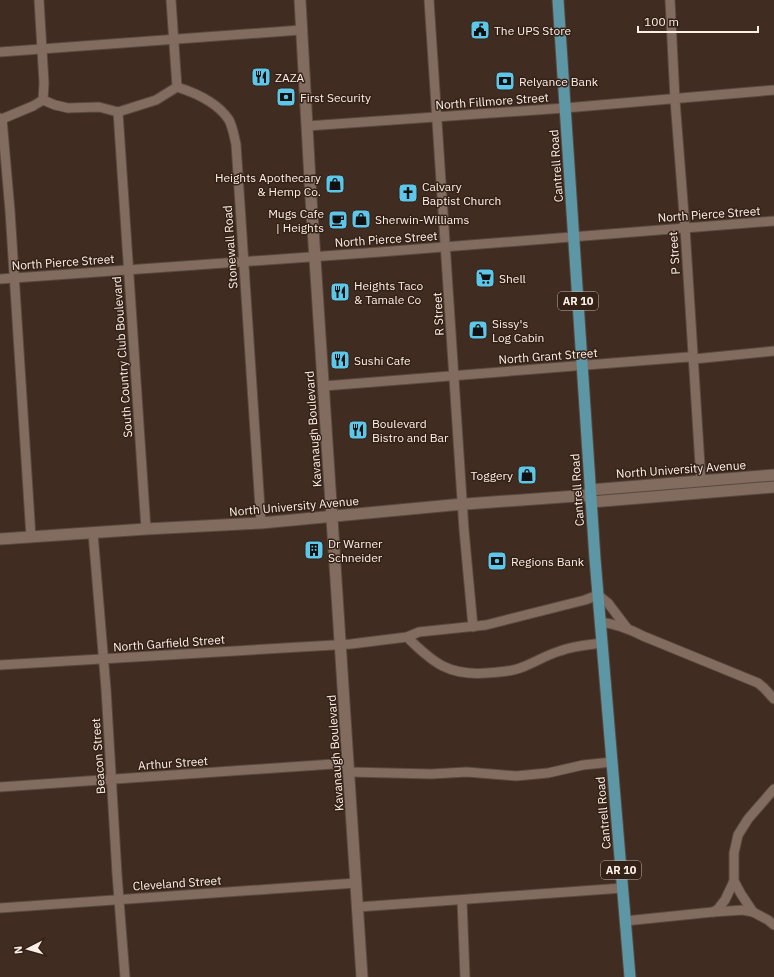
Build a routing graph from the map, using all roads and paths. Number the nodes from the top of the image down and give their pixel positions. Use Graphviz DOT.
graph roads {
  1 [pos="39,0"];
  2 [pos="171,0"];
  3 [pos="300,0"];
  4 [pos="429,0"];
  5 [pos="558,0"];
  6 [pos="670,0"];
  7 [pos="302,30"];
  8 [pos="173,39"];
  9 [pos="42,49"];
  10 [pos="0,52"];
  11 [pos="177,87"];
  12 [pos="774,90"];
  13 [pos="43,100"];
  14 [pos="675,100"];
  15 [pos="565,108"];
  16 [pos="118,112"];
  17 [pos="437,117"];
  18 [pos="1,118"];
  19 [pos="307,126"];
  20 [pos="774,221"];
  21 [pos="685,228"];
  22 [pos="574,236"];
  23 [pos="446,246"];
  24 [pos="315,256"];
  25 [pos="243,262"];
  26 [pos="128,270"];
  27 [pos="14,278"];
  28 [pos="0,279"];
  29 [pos="774,351"];
  30 [pos="694,359"];
  31 [pos="582,366"];
  32 [pos="454,376"];
  33 [pos="324,386"];
  34 [pos="774,475"];
  35 [pos="701,481"];
  36 [pos="774,486"];
  37 [pos="590,495"];
  38 [pos="462,505"];
  39 [pos="332,517"];
  40 [pos="261,523"];
  41 [pos="146,529"];
  42 [pos="93,533"];
  43 [pos="31,537"];
  44 [pos="0,539"];
  45 [pos="598,595"];
  46 [pos="600,622"];
  47 [pos="473,627"];
  48 [pos="627,628"];
  49 [pos="407,638"];
  50 [pos="602,642"];
  51 [pos="340,644"];
  52 [pos="103,659"];
  53 [pos="0,665"];
  54 [pos="774,699"];
  55 [pos="612,762"];
  56 [pos="349,767"];
  57 [pos="111,779"];
  58 [pos="0,787"];
  59 [pos="774,789"];
  60 [pos="734,881"];
  61 [pos="356,883"];
  62 [pos="623,888"];
  63 [pos="119,899"];
  64 [pos="462,900"];
  65 [pos="358,907"];
  66 [pos="0,908"];
  67 [pos="713,912"];
  68 [pos="753,912"];
  69 [pos="625,921"];
  70 [pos="774,925"];
  71 [pos="125,977"];
  72 [pos="362,977"];
  73 [pos="465,977"];
  74 [pos="630,977"];
  1 -- 9 [label="street"];
  2 -- 8 [label="street"];
  3 -- 7 [label="street, Kavanaugh Boulevard"];
  4 -- 17 [label="street, R Street"];
  5 -- 15 [label="main road, Cantrell Road / AR 10"];
  6 -- 14 [label="street, P Street"];
  7 -- 8 [label="street"];
  7 -- 19 [label="street, Kavanaugh Boulevard"];
  8 -- 9 [label="street"];
  8 -- 11 [label="street"];
  9 -- 10 [label="street"];
  9 -- 13 [label="street"];
  11 -- 16 [label="street"];
  11 -- 25 [label="street, Stonewall Road"];
  12 -- 14 [label="street, North Fillmore Street"];
  13 -- 16 [label="street"];
  13 -- 18 [label="street"];
  14 -- 15 [label="street, North Fillmore Street"];
  14 -- 21 [label="street, P Street"];
  15 -- 17 [label="street, North Fillmore Street"];
  15 -- 22 [label="main road, Cantrell Road / AR 10"];
  16 -- 26 [label="street, South Country Club Boulevard"];
  17 -- 19 [label="street, North Fillmore Street"];
  17 -- 23 [label="street, R Street"];
  18 -- 27 [label="street"];
  19 -- 24 [label="street, Kavanaugh Boulevard"];
  20 -- 21 [label="street, North Pierce Street"];
  21 -- 22 [label="street, North Pierce Street"];
  21 -- 30 [label="street, P Street"];
  22 -- 23 [label="street, North Pierce Street"];
  22 -- 31 [label="main road, Cantrell Road / AR 10"];
  23 -- 24 [label="street, North Pierce Street"];
  23 -- 32 [label="street, R Street"];
  24 -- 25 [label="street, North Pierce Street"];
  24 -- 33 [label="street, Kavanaugh Boulevard"];
  25 -- 26 [label="street, North Pierce Street"];
  25 -- 40 [label="street, Stonewall Road"];
  26 -- 27 [label="street, North Pierce Street"];
  26 -- 41 [label="street, South Country Club Boulevard"];
  27 -- 28 [label="street, North Pierce Street"];
  27 -- 43 [label="street"];
  29 -- 30 [label="street, North Grant Street"];
  30 -- 31 [label="street, North Grant Street"];
  30 -- 35 [label="street, P Street"];
  31 -- 32 [label="street, North Grant Street"];
  31 -- 37 [label="main road, Cantrell Road / AR 10"];
  32 -- 33 [label="street, North Grant Street"];
  32 -- 38 [label="street, R Street"];
  33 -- 39 [label="street, Kavanaugh Boulevard"];
  34 -- 35 [label="street, North University Avenue"];
  35 -- 37 [label="street, North University Avenue"];
  36 -- 37 [label="street, North University Avenue"];
  37 -- 38 [label="street, North University Avenue"];
  37 -- 45 [label="main road, Cantrell Road / AR 10"];
  38 -- 39 [label="street, North University Avenue"];
  38 -- 47 [label="street, R Street"];
  39 -- 40 [label="street, North University Avenue"];
  39 -- 51 [label="street, Kavanaugh Boulevard"];
  40 -- 41 [label="street, North University Avenue"];
  41 -- 42 [label="street, North University Avenue"];
  42 -- 43 [label="street, North University Avenue"];
  42 -- 52 [label="street, Beacon Street"];
  43 -- 44 [label="street, North University Avenue"];
  45 -- 46 [label="main road, Cantrell Road / AR 10"];
  45 -- 47 [label="street, North Garfield Street"];
  45 -- 48 [label="street"];
  46 -- 48 [label="street"];
  46 -- 50 [label="main road, Cantrell Road / AR 10"];
  47 -- 49 [label="street, North Garfield Street"];
  48 -- 54 [label="street"];
  49 -- 50 [label="street"];
  49 -- 51 [label="street, North Garfield Street"];
  50 -- 55 [label="main road, Cantrell Road / AR 10"];
  51 -- 52 [label="street, North Garfield Street"];
  51 -- 56 [label="street, Kavanaugh Boulevard"];
  52 -- 53 [label="street, North Garfield Street"];
  52 -- 57 [label="street, Beacon Street"];
  55 -- 56 [label="street, Arthur Street"];
  55 -- 62 [label="main road, Cantrell Road / AR 10"];
  56 -- 57 [label="street, Arthur Street"];
  56 -- 61 [label="street, Kavanaugh Boulevard"];
  57 -- 58 [label="street, Arthur Street"];
  57 -- 63 [label="street, Beacon Street"];
  59 -- 60 [label="street"];
  60 -- 67 [label="street"];
  60 -- 68 [label="street"];
  61 -- 63 [label="street, Cleveland Street"];
  61 -- 65 [label="street, Kavanaugh Boulevard"];
  62 -- 64 [label="street"];
  62 -- 69 [label="main road, Cantrell Road / AR 10"];
  63 -- 66 [label="street, Cleveland Street"];
  63 -- 71 [label="street, Beacon Street"];
  64 -- 65 [label="street"];
  64 -- 73 [label="street"];
  65 -- 72 [label="street, Kavanaugh Boulevard"];
  67 -- 68 [label="street"];
  67 -- 69 [label="street"];
  68 -- 70 [label="street"];
  69 -- 74 [label="main road, Cantrell Road / AR 10"];
}
